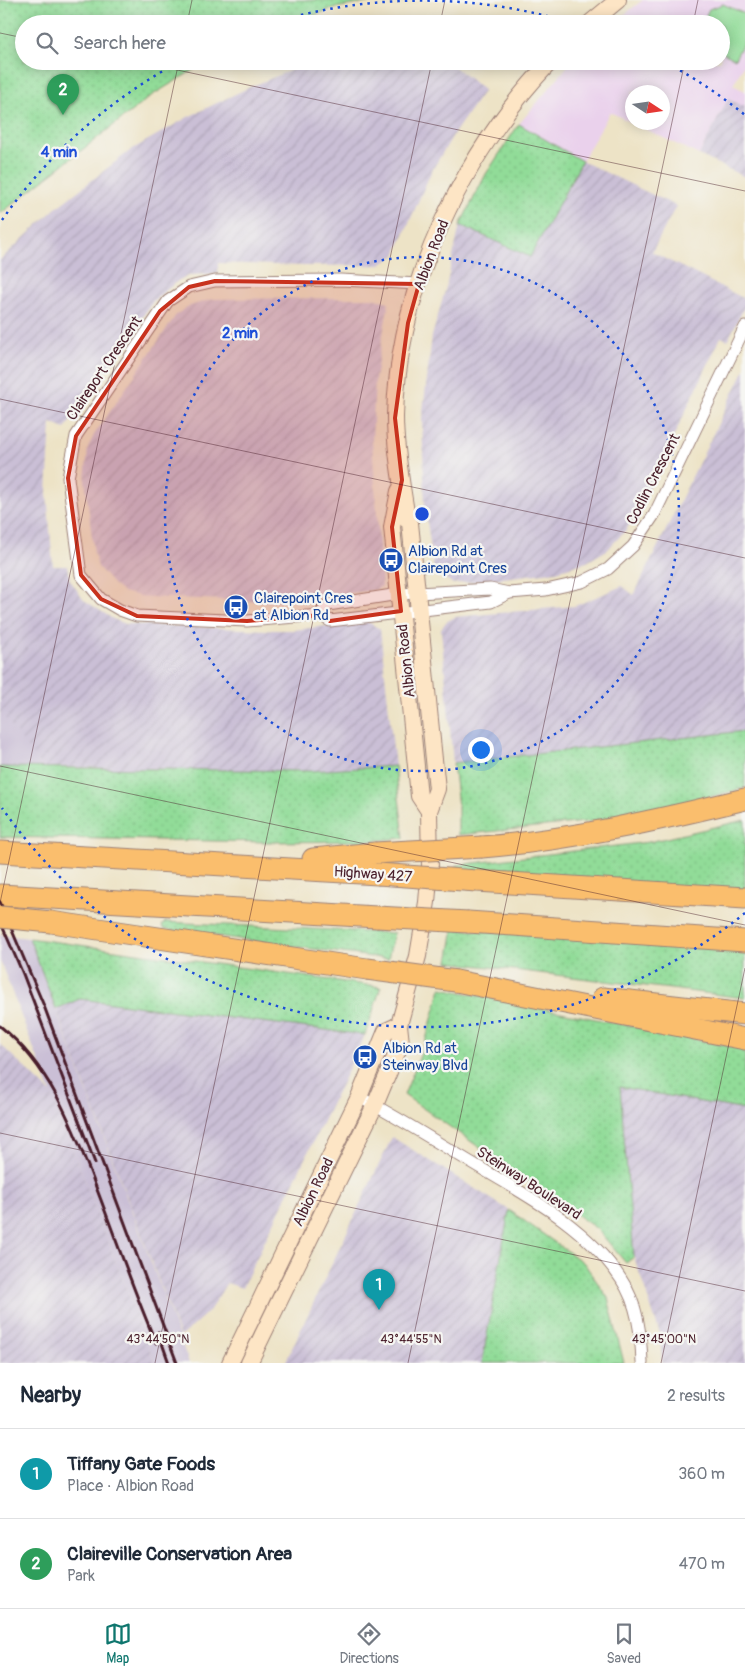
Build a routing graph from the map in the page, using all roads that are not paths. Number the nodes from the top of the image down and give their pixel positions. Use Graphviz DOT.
graph roads {
  1 [pos="618,0"];
  2 [pos="600,15"];
  3 [pos="543,70"];
  4 [pos="419,284"];
  5 [pos="745,327"];
  6 [pos="402,480"];
  7 [pos="508,593"];
  8 [pos="399,594"];
  9 [pos="418,602"];
  10 [pos="401,612"];
  11 [pos="320,615"];
  12 [pos="745,799"];
  13 [pos="429,811"];
  14 [pos="0,852"];
  15 [pos="376,864"];
  16 [pos="0,895"];
  17 [pos="745,898"];
  18 [pos="0,917"];
  19 [pos="745,941"];
  20 [pos="456,981"];
  21 [pos="745,1014"];
  22 [pos="399,1025"];
  23 [pos="745,1039"];
  24 [pos="359,1096"];
  25 [pos="375,1105"];
  26 [pos="230,1363"];
  27 [pos="249,1363"];
  28 [pos="642,1363"];
  1 -- 2 [label="main road"];
  3 -- 4 [label="main road, Albion Road"];
  4 -- 6 [label="main road, Albion Road"];
  4 -- 11 [label="street, Claireport Crescent"];
  5 -- 7 [label="street, Codlin Crescent"];
  6 -- 8 [label="main road, Albion Road"];
  6 -- 9 [label="main road, Albion Road"];
  7 -- 9 [label="street, Codlin Crescent"];
  7 -- 9 [label="street, Codlin Crescent"];
  8 -- 9 [label="street, Claireport Crescent"];
  8 -- 10 [label="main road, Albion Road"];
  8 -- 11 [label="street, Claireport Crescent"];
  9 -- 10 [label="street, Claireport Crescent"];
  9 -- 13 [label="main road, Albion Road"];
  10 -- 11 [label="street, Claireport Crescent"];
  10 -- 13 [label="main road, Albion Road"];
  12 -- 15 [label="highway, bridge"];
  13 -- 22 [label="main road, Albion Road"];
  14 -- 15 [label="highway"];
  15 -- 17 [label="highway, Highway 427, bridge"];
  16 -- 19 [label="highway, bridge"];
  18 -- 20 [label="highway, bridge"];
  20 -- 21 [label="highway"];
  20 -- 23 [label="highway"];
  22 -- 24 [label="main road, Albion Road"];
  22 -- 25 [label="main road, Albion Road"];
  24 -- 25 [label="street, Steinway Boulevard"];
  24 -- 26 [label="main road, Albion Road"];
  25 -- 27 [label="main road, Albion Road"];
  25 -- 28 [label="street, Steinway Boulevard"];
}
